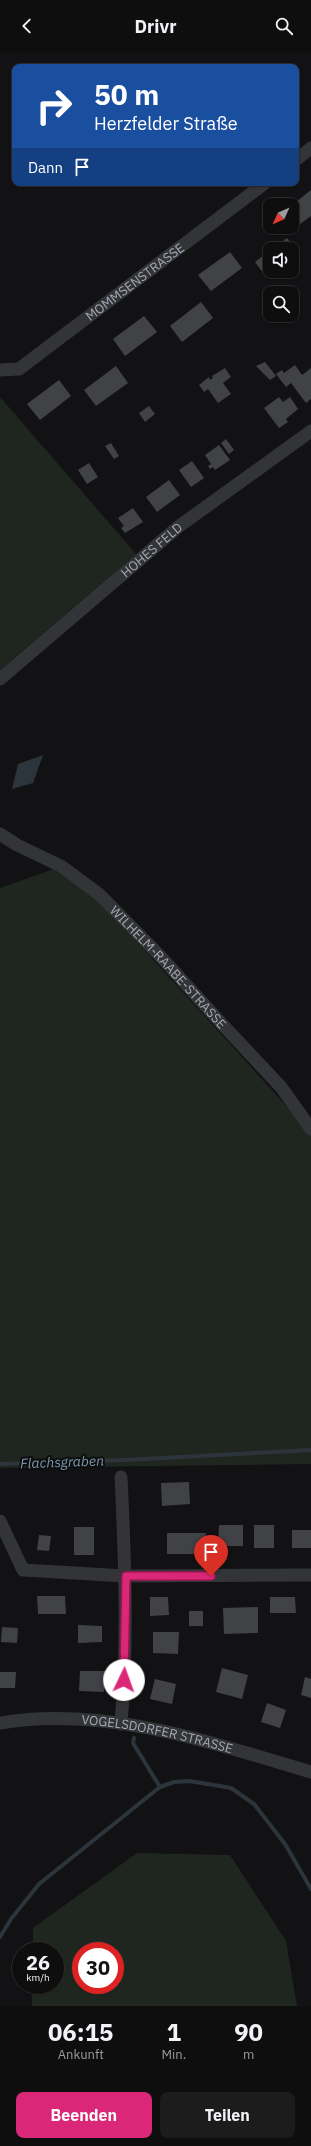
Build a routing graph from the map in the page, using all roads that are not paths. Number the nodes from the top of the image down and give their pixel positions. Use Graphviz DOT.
graph roads {
  1 [pos="311,148"];
  2 [pos="299,158"];
  3 [pos="261,186"];
  4 [pos="0,370"];
  5 [pos="311,431"];
  6 [pos="0,679"];
  7 [pos="0,834"];
  8 [pos="311,1129"];
  9 [pos="121,1477"];
  10 [pos="0,1521"];
  11 [pos="311,1575"];
  12 [pos="126,1576"];
  13 [pos="0,1723"];
  14 [pos="121,1724"];
  15 [pos="311,1772"];
  1 -- 2 [label="street"];
  3 -- 4 [label="street, MOMMSENSTRASSE"];
  5 -- 6 [label="street, HOHES FELD"];
  7 -- 8 [label="street, WILHELM-RAABE-STRASSE"];
  9 -- 12 [label="street"];
  10 -- 12 [label="street"];
  11 -- 12 [label="street"];
  12 -- 14 [label="street"];
  13 -- 14 [label="street, VOGELSDORFER STRASSE"];
  14 -- 15 [label="street, VOGELSDORFER STRASSE"];
}
